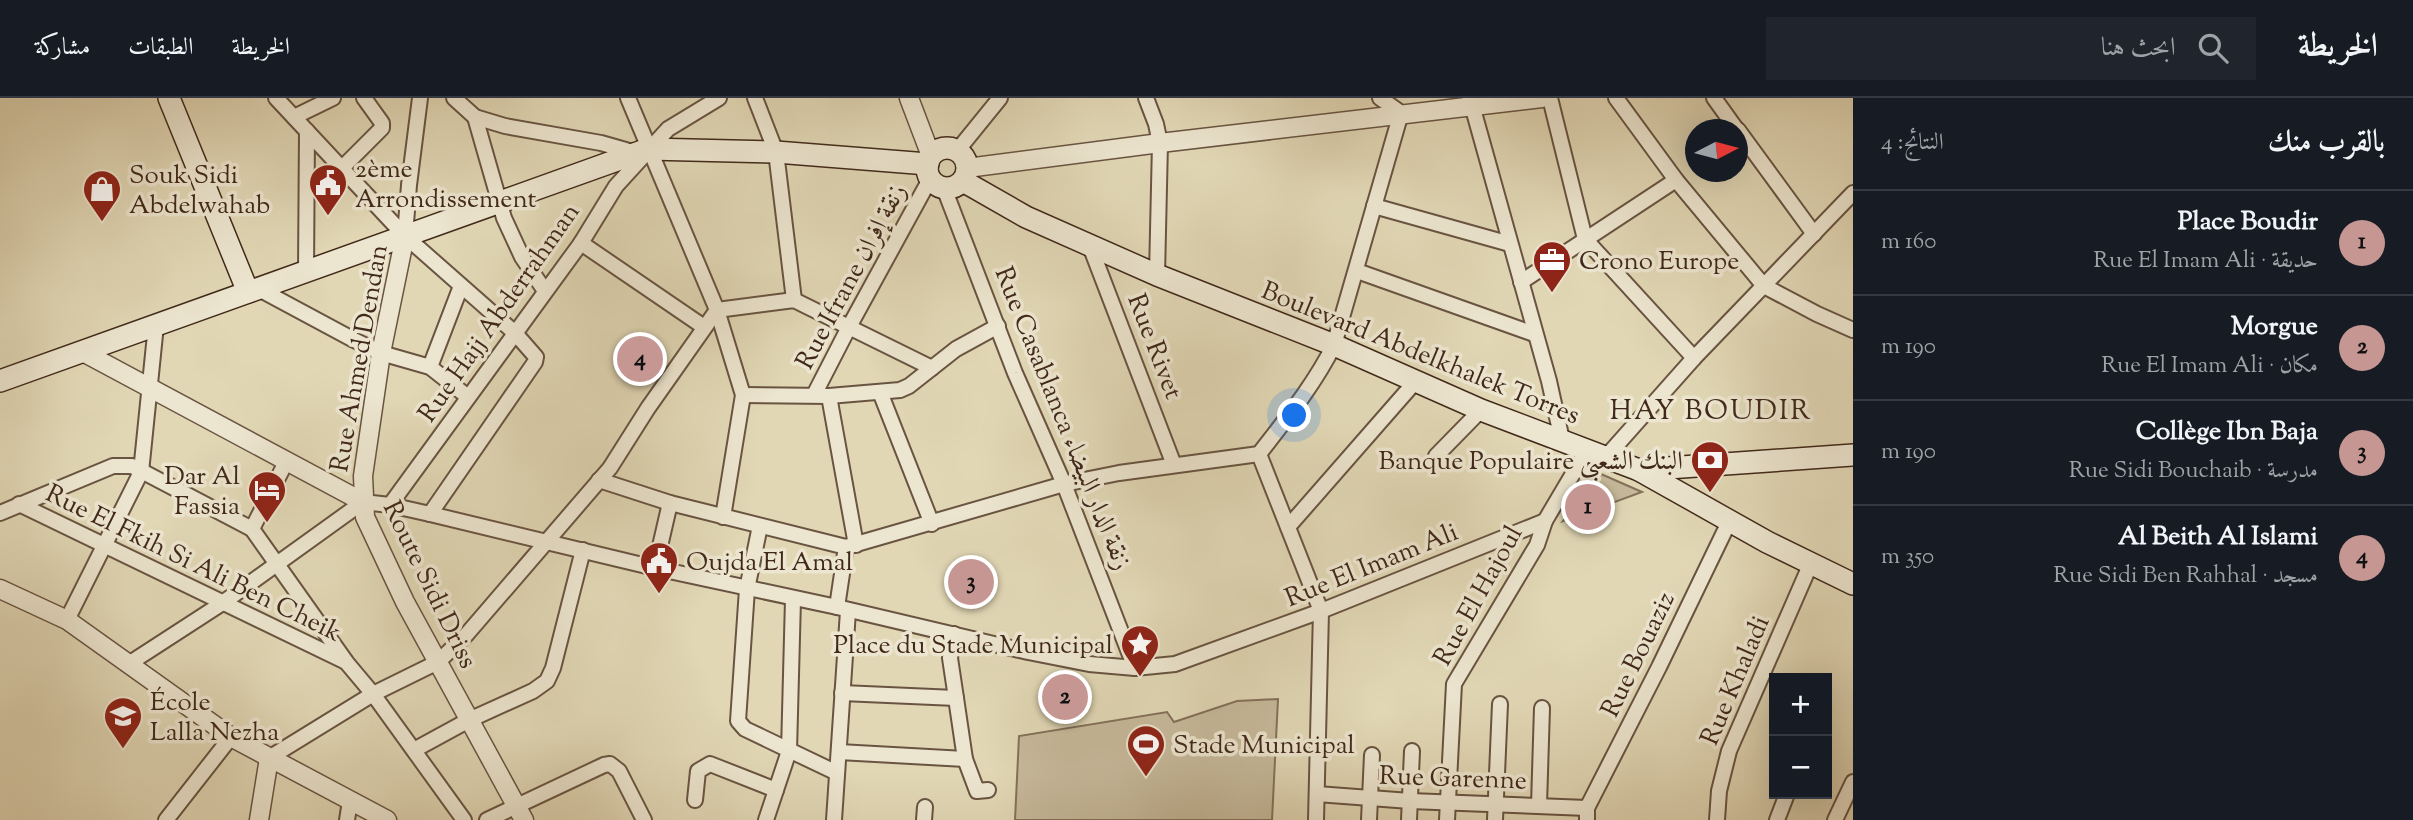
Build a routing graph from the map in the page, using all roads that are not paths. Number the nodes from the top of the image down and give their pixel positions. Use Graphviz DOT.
graph roads {
  1 [pos="169,98"];
  2 [pos="276,98"];
  3 [pos="333,98"];
  4 [pos="365,98"];
  5 [pos="420,98"];
  6 [pos="454,98"];
  7 [pos="628,98"];
  8 [pos="719,98"];
  9 [pos="755,98"];
  10 [pos="909,98"];
  11 [pos="1000,98"];
  12 [pos="1146,98"];
  13 [pos="1380,98"];
  14 [pos="1542,98"];
  15 [pos="1550,98"];
  16 [pos="1616,98"];
  17 [pos="1714,98"];
  18 [pos="1471,102"];
  19 [pos="1401,113"];
  20 [pos="294,117"];
  21 [pos="475,117"];
  22 [pos="1729,119"];
  23 [pos="307,131"];
  24 [pos="1160,143"];
  25 [pos="1748,145"];
  26 [pos="642,151"];
  27 [pos="776,152"];
  28 [pos="342,168"];
  29 [pos="946,170"];
  30 [pos="1676,180"];
  31 [pos="1853,192"];
  32 [pos="500,202"];
  33 [pos="1374,206"];
  34 [pos="1814,234"];
  35 [pos="405,236"];
  36 [pos="1585,239"];
  37 [pos="581,243"];
  38 [pos="1510,244"];
  39 [pos="1090,246"];
  40 [pos="306,271"];
  41 [pos="1357,271"];
  42 [pos="1157,275"];
  43 [pos="1521,282"];
  44 [pos="461,286"];
  45 [pos="1764,286"];
  46 [pos="254,290"];
  47 [pos="545,291"];
  48 [pos="794,300"];
  49 [pos="717,310"];
  50 [pos="156,325"];
  51 [pos="998,326"];
  52 [pos="704,327"];
  53 [pos="849,327"];
  54 [pos="1853,330"];
  55 [pos="515,333"];
  56 [pos="1534,334"];
  57 [pos="1334,345"];
  58 [pos="83,352"];
  59 [pos="381,353"];
  60 [pos="1694,358"];
  61 [pos="430,367"];
  62 [pos="932,368"];
  63 [pos="0,382"];
  64 [pos="1415,382"];
  65 [pos="150,390"];
  66 [pos="880,392"];
  67 [pos="743,395"];
  68 [pos="822,396"];
  69 [pos="468,397"];
  70 [pos="1481,410"];
  71 [pos="1562,440"];
  72 [pos="1597,453"];
  73 [pos="1259,454"];
  74 [pos="1853,455"];
  75 [pos="1436,456"];
  76 [pos="286,462"];
  77 [pos="1174,465"];
  78 [pos="1639,470"];
  79 [pos="141,472"];
  80 [pos="599,480"];
  81 [pos="1064,484"];
  82 [pos="363,502"];
  83 [pos="670,503"];
  84 [pos="19,504"];
  85 [pos="390,505"];
  86 [pos="0,513"];
  87 [pos="430,514"];
  88 [pos="723,517"];
  89 [pos="1545,521"];
  90 [pos="1729,522"];
  91 [pos="932,524"];
  92 [pos="760,526"];
  93 [pos="1288,527"];
  94 [pos="252,529"];
  95 [pos="547,542"];
  96 [pos="104,546"];
  97 [pos="851,546"];
  98 [pos="583,550"];
  99 [pos="1811,563"];
  100 [pos="277,564"];
  101 [pos="655,568"];
  102 [pos="1853,584"];
  103 [pos="0,589"];
  104 [pos="747,589"];
  105 [pos="793,599"];
  106 [pos="221,604"];
  107 [pos="842,609"];
  108 [pos="1321,611"];
  109 [pos="67,620"];
  110 [pos="954,634"];
  111 [pos="438,662"];
  112 [pos="130,663"];
  113 [pos="347,663"];
  114 [pos="1135,668"];
  115 [pos="842,692"];
  116 [pos="373,694"];
  117 [pos="956,698"];
  118 [pos="1500,704"];
  119 [pos="1542,708"];
  120 [pos="469,720"];
  121 [pos="230,737"];
  122 [pos="414,750"];
  123 [pos="789,751"];
  124 [pos="1412,751"];
  125 [pos="839,752"];
  126 [pos="1372,755"];
  127 [pos="269,758"];
  128 [pos="965,759"];
  129 [pos="837,773"];
  130 [pos="1853,782"];
  131 [pos="776,790"];
  132 [pos="988,790"];
  133 [pos="1317,794"];
  134 [pos="1370,798"];
  135 [pos="1785,799"];
  136 [pos="695,800"];
  137 [pos="350,801"];
  138 [pos="1410,801"];
  139 [pos="1448,802"];
  140 [pos="1496,804"];
  141 [pos="1539,805"];
  142 [pos="520,813"];
  143 [pos="1556,813"];
  144 [pos="1587,814"];
  145 [pos="166,820"];
  146 [pos="259,820"];
  147 [pos="347,820"];
  148 [pos="387,820"];
  149 [pos="464,820"];
  150 [pos="487,820"];
  151 [pos="644,820"];
  152 [pos="766,820"];
  153 [pos="834,820"];
  154 [pos="1316,820"];
  155 [pos="1369,820"];
  156 [pos="1409,820"];
  157 [pos="1447,820"];
  158 [pos="1495,820"];
  159 [pos="1717,820"];
  160 [pos="1777,820"];
  161 [pos="1835,820"];
  1 -- 46 [label="main road"];
  2 -- 20 [label="street"];
  3 -- 20 [label="street"];
  4 -- 28 [label="street"];
  5 -- 35 [label="street, Rue Ahmed Dendan"];
  6 -- 21 [label="street"];
  7 -- 26 [label="street"];
  8 -- 26 [label="street, Rue Hajj Abderrahman"];
  9 -- 27 [label="street"];
  10 -- 29 [label="street, Rue Casablanca زنقة الدار البيضاء"];
  11 -- 29 [label="street, Rue Ifrane زنقة إفران"];
  12 -- 24 [label="street"];
  13 -- 19 [label="street"];
  14 -- 18 [label="street"];
  15 -- 36 [label="street"];
  16 -- 30 [label="street"];
  17 -- 22 [label="street"];
  18 -- 19 [label="street"];
  18 -- 38 [label="street"];
  19 -- 24 [label="street"];
  19 -- 33 [label="street"];
  20 -- 23 [label="street"];
  21 -- 26 [label="street"];
  21 -- 32 [label="street"];
  23 -- 28 [label="street"];
  23 -- 40 [label="street"];
  24 -- 29 [label="street"];
  24 -- 42 [label="street"];
  25 -- 34 [label="street"];
  26 -- 27 [label="main road"];
  26 -- 32 [label="main road"];
  26 -- 37 [label="street, Rue Hajj Abderrahman"];
  26 -- 49 [label="street"];
  27 -- 29 [label="main road"];
  27 -- 48 [label="street"];
  28 -- 35 [label="street"];
  29 -- 39 [label="main road, Boulevard Abdelkhalek Torres"];
  29 -- 51 [label="street, Rue Casablanca زنقة الدار البيضاء"];
  29 -- 53 [label="street, Rue Ifrane زنقة إفران"];
  30 -- 36 [label="street"];
  30 -- 45 [label="street"];
  31 -- 34 [label="street"];
  32 -- 35 [label="main road"];
  32 -- 47 [label="street"];
  33 -- 38 [label="street"];
  33 -- 41 [label="street"];
  34 -- 45 [label="street"];
  35 -- 40 [label="main road"];
  35 -- 44 [label="street"];
  35 -- 59 [label="street, Rue Ahmed Dendan"];
  36 -- 43 [label="street"];
  36 -- 60 [label="street"];
  37 -- 47 [label="street, Rue Hajj Abderrahman"];
  37 -- 52 [label="street"];
  38 -- 43 [label="street"];
  39 -- 42 [label="main road, Boulevard Abdelkhalek Torres"];
  39 -- 77 [label="street, Rue Rivet"];
  40 -- 46 [label="main road"];
  41 -- 56 [label="street"];
  41 -- 57 [label="street"];
  42 -- 57 [label="main road, Boulevard Abdelkhalek Torres"];
  43 -- 56 [label="street"];
  44 -- 55 [label="street"];
  44 -- 61 [label="street"];
  45 -- 54 [label="street"];
  45 -- 60 [label="street"];
  46 -- 50 [label="main road"];
  46 -- 59 [label="street"];
  47 -- 55 [label="street, Rue Hajj Abderrahman"];
  48 -- 49 [label="street"];
  48 -- 53 [label="street"];
  49 -- 52 [label="street"];
  49 -- 67 [label="street"];
  50 -- 58 [label="main road"];
  50 -- 65 [label="street"];
  51 -- 62 [label="street"];
  51 -- 81 [label="street, Rue Casablanca زنقة الدار البيضاء"];
  52 -- 80 [label="street"];
  53 -- 62 [label="street"];
  53 -- 68 [label="street, Rue Ifrane زنقة إفران"];
  55 -- 69 [label="street, Rue Hajj Abderrahman"];
  55 -- 87 [label="street"];
  56 -- 71 [label="street"];
  57 -- 64 [label="main road, Boulevard Abdelkhalek Torres"];
  57 -- 73 [label="street"];
  58 -- 63 [label="main road"];
  58 -- 65 [label="street, Route Sidi Driss"];
  59 -- 61 [label="street"];
  59 -- 82 [label="street, Rue Ahmed Dendan"];
  60 -- 72 [label="street"];
  61 -- 69 [label="street"];
  62 -- 66 [label="street"];
  64 -- 70 [label="main road, Boulevard Abdelkhalek Torres"];
  64 -- 93 [label="street"];
  65 -- 76 [label="street, Route Sidi Driss"];
  65 -- 79 [label="street"];
  66 -- 68 [label="street"];
  66 -- 91 [label="street"];
  67 -- 68 [label="street"];
  67 -- 88 [label="street"];
  68 -- 97 [label="street"];
  69 -- 85 [label="street, Rue Hajj Abderrahman"];
  70 -- 71 [label="main road, Boulevard Abdelkhalek Torres"];
  70 -- 75 [label="street"];
  71 -- 72 [label="main road, Boulevard Abdelkhalek Torres"];
  72 -- 78 [label="main road, Boulevard Abdelkhalek Torres"];
  72 -- 89 [label="street"];
  73 -- 77 [label="street"];
  73 -- 93 [label="street"];
  74 -- 78 [label="main road"];
  76 -- 82 [label="street, Route Sidi Driss"];
  76 -- 94 [label="street"];
  77 -- 81 [label="street"];
  78 -- 90 [label="main road, Boulevard Abdelkhalek Torres"];
  79 -- 84 [label="street"];
  79 -- 94 [label="street"];
  79 -- 96 [label="street"];
  80 -- 83 [label="street"];
  80 -- 95 [label="street"];
  81 -- 91 [label="street"];
  81 -- 114 [label="street, Rue Casablanca زنقة الدار البيضاء"];
  82 -- 85 [label="street, Rue El Imam Ali"];
  82 -- 100 [label="street"];
  82 -- 111 [label="street, Route Sidi Driss"];
  83 -- 88 [label="street"];
  83 -- 101 [label="street"];
  84 -- 86 [label="street"];
  84 -- 96 [label="street, Rue El Fkih Si Ali Ben Cheik"];
  85 -- 87 [label="street, Rue El Imam Ali"];
  87 -- 95 [label="street, Rue El Imam Ali"];
  88 -- 92 [label="street"];
  89 -- 108 [label="street, Rue El Imam Ali"];
  89 -- 139 [label="street, Rue El Hajoul"];
  90 -- 99 [label="main road, Boulevard Abdelkhalek Torres"];
  90 -- 144 [label="street, Rue Bouaziz"];
  91 -- 97 [label="street"];
  92 -- 97 [label="street"];
  92 -- 104 [label="street"];
  93 -- 108 [label="street"];
  94 -- 100 [label="street"];
  95 -- 98 [label="street, Rue El Imam Ali"];
  95 -- 111 [label="street"];
  96 -- 106 [label="street, Rue El Fkih Si Ali Ben Cheik"];
  96 -- 109 [label="street"];
  97 -- 107 [label="street"];
  98 -- 101 [label="street, Rue El Imam Ali"];
  98 -- 120 [label="street"];
  99 -- 102 [label="main road, Boulevard Abdelkhalek Torres"];
  99 -- 159 [label="street, Rue Khaladi"];
  100 -- 106 [label="street"];
  100 -- 113 [label="street"];
  101 -- 104 [label="street, Rue El Imam Ali"];
  103 -- 109 [label="street"];
  104 -- 105 [label="street, Rue El Imam Ali"];
  104 -- 123 [label="street"];
  105 -- 107 [label="street, Rue El Imam Ali"];
  105 -- 123 [label="street"];
  106 -- 112 [label="street"];
  106 -- 113 [label="street, Rue El Fkih Si Ali Ben Cheik"];
  107 -- 110 [label="street, Rue El Imam Ali"];
  107 -- 115 [label="street"];
  108 -- 114 [label="street, Rue El Imam Ali"];
  108 -- 133 [label="street"];
  109 -- 112 [label="street"];
  110 -- 114 [label="street, Rue El Imam Ali"];
  110 -- 117 [label="street"];
  111 -- 116 [label="street"];
  111 -- 120 [label="street, Route Sidi Driss"];
  112 -- 121 [label="street"];
  113 -- 116 [label="street"];
  115 -- 117 [label="street"];
  115 -- 125 [label="street"];
  116 -- 122 [label="street"];
  116 -- 127 [label="street"];
  117 -- 128 [label="street"];
  118 -- 140 [label="street"];
  119 -- 141 [label="street"];
  120 -- 122 [label="street"];
  120 -- 142 [label="street, Route Sidi Driss"];
  121 -- 127 [label="street"];
  121 -- 145 [label="street"];
  122 -- 149 [label="street"];
  123 -- 129 [label="street"];
  123 -- 131 [label="street"];
  124 -- 138 [label="street"];
  125 -- 128 [label="street"];
  125 -- 129 [label="street"];
  126 -- 134 [label="street"];
  127 -- 137 [label="street"];
  127 -- 146 [label="street"];
  128 -- 132 [label="street"];
  129 -- 153 [label="street"];
  130 -- 161 [label="street"];
  131 -- 136 [label="street"];
  131 -- 152 [label="street"];
  133 -- 134 [label="street, Rue Garenne"];
  133 -- 154 [label="street"];
  134 -- 138 [label="street, Rue Garenne"];
  134 -- 155 [label="street"];
  135 -- 160 [label="street"];
  137 -- 147 [label="street"];
  137 -- 148 [label="street"];
  138 -- 139 [label="street, Rue Garenne"];
  138 -- 156 [label="street"];
  139 -- 140 [label="street, Rue Garenne"];
  139 -- 157 [label="street, Rue El Hajoul"];
  140 -- 141 [label="street, Rue Garenne"];
  140 -- 158 [label="street"];
  141 -- 143 [label="street, Rue Garenne"];
  142 -- 150 [label="street"];
  142 -- 151 [label="street"];
  143 -- 144 [label="street, Rue Garenne"];
}
